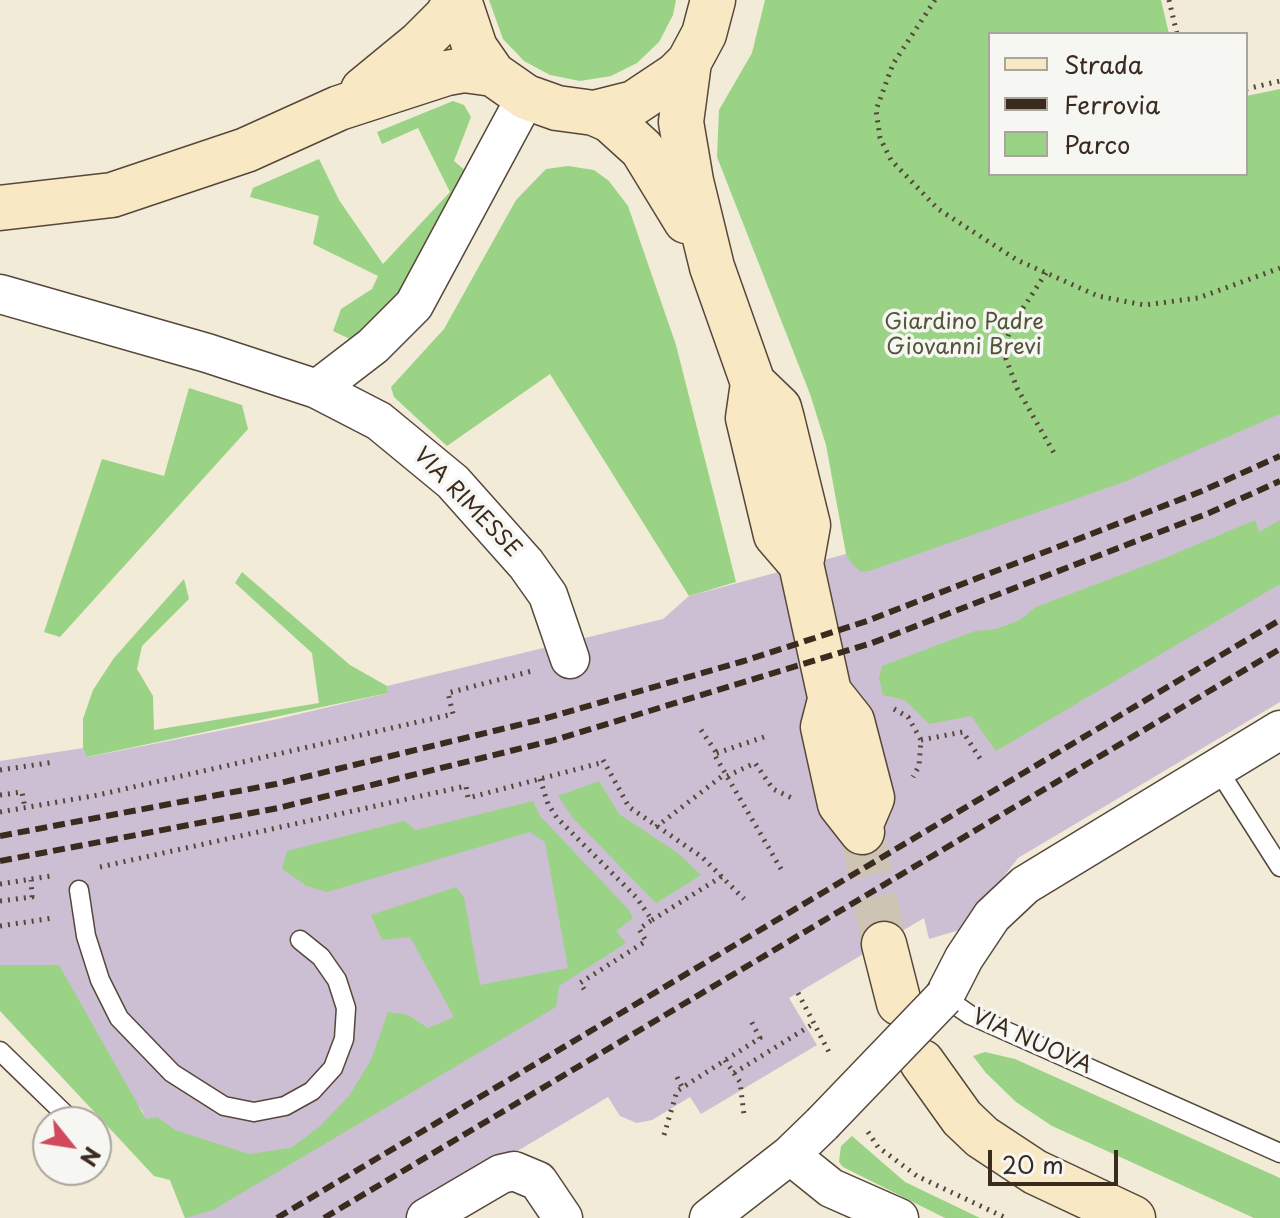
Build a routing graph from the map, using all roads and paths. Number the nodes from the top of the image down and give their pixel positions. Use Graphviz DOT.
graph roads {
  1 [pos="458,0"];
  2 [pos="713,0"];
  3 [pos="935,0"];
  4 [pos="1169,0"];
  5 [pos="1177,32"];
  6 [pos="689,62"];
  7 [pos="1280,81"];
  8 [pos="510,86"];
  9 [pos="1248,89"];
  10 [pos="339,108"];
  11 [pos="594,113"];
  12 [pos="0,208"];
  13 [pos="712,267"];
  14 [pos="1280,268"];
  15 [pos="1046,273"];
  16 [pos="0,294"];
  17 [pos="317,389"];
  18 [pos="1054,453"];
  19 [pos="570,659"];
  20 [pos="528,672"];
  21 [pos="701,730"];
  22 [pos="1280,730"];
  23 [pos="921,740"];
  24 [pos="751,741"];
  25 [pos="981,760"];
  26 [pos="55,762"];
  27 [pos="1217,768"];
  28 [pos="0,770"];
  29 [pos="727,776"];
  30 [pos="540,779"];
  31 [pos="0,795"];
  32 [pos="805,800"];
  33 [pos="25,808"];
  34 [pos="0,812"];
  35 [pos="656,827"];
  36 [pos="861,829"];
  37 [pos="1280,867"];
  38 [pos="781,869"];
  39 [pos="86,870"];
  40 [pos="59,875"];
  41 [pos="724,875"];
  42 [pos="31,880"];
  43 [pos="0,884"];
  44 [pos="79,890"];
  45 [pos="744,899"];
  46 [pos="0,901"];
  47 [pos="82,914"];
  48 [pos="652,920"];
  49 [pos="0,926"];
  50 [pos="300,940"];
  51 [pos="884,944"];
  52 [pos="586,992"];
  53 [pos="798,993"];
  54 [pos="944,997"];
  55 [pos="899,1003"];
  56 [pos="750,1019"];
  57 [pos="813,1024"];
  58 [pos="0,1051"];
  59 [pos="725,1060"];
  60 [pos="922,1062"];
  61 [pos="837,1068"];
  62 [pos="734,1073"];
  63 [pos="677,1077"];
  64 [pos="682,1087"];
  65 [pos="57,1106"];
  66 [pos="744,1115"];
  67 [pos="664,1135"];
  68 [pos="870,1135"];
  69 [pos="1280,1153"];
  70 [pos="784,1160"];
  71 [pos="426,1218"];
  72 [pos="563,1218"];
  73 [pos="709,1218"];
  74 [pos="899,1218"];
  75 [pos="1006,1218"];
  76 [pos="1133,1218"];
  1 -- 8 [label="main road"];
  1 -- 10 [label="main road"];
  2 -- 6 [label="main road"];
  3 -- 15 [label="path"];
  4 -- 5 [label="path"];
  6 -- 11 [label="main road"];
  6 -- 13 [label="main road"];
  7 -- 9 [label="path"];
  8 -- 10 [label="main road"];
  8 -- 11 [label="main road"];
  8 -- 17 [label="street"];
  10 -- 12 [label="main road"];
  11 -- 13 [label="main road"];
  13 -- 36 [label="main road"];
  14 -- 15 [label="path"];
  15 -- 18 [label="path"];
  16 -- 17 [label="street, VIA RIMESSE"];
  17 -- 19 [label="street, VIA RIMESSE"];
  20 -- 33 [label="path"];
  21 -- 24 [label="path"];
  22 -- 27 [label="street"];
  23 -- 25 [label="path"];
  24 -- 29 [label="path"];
  24 -- 35 [label="path"];
  26 -- 28 [label="path"];
  27 -- 37 [label="lane"];
  27 -- 54 [label="street"];
  29 -- 32 [label="path"];
  29 -- 38 [label="path"];
  30 -- 35 [label="path"];
  30 -- 39 [label="path"];
  30 -- 48 [label="path"];
  31 -- 33 [label="path"];
  33 -- 34 [label="path"];
  35 -- 41 [label="path"];
  40 -- 42 [label="path"];
  41 -- 45 [label="path"];
  41 -- 48 [label="path"];
  42 -- 43 [label="path"];
  42 -- 46 [label="path"];
  44 -- 47 [label="lane"];
  47 -- 49 [label="path"];
  47 -- 50 [label="lane"];
  48 -- 52 [label="path"];
  51 -- 55 [label="main road"];
  53 -- 57 [label="path"];
  54 -- 69 [label="lane, VIA NUOVA"];
  54 -- 70 [label="street, bridge"];
  56 -- 59 [label="path"];
  57 -- 61 [label="path"];
  57 -- 62 [label="path"];
  58 -- 65 [label="lane"];
  59 -- 62 [label="path"];
  59 -- 64 [label="path"];
  60 -- 76 [label="main road"];
  62 -- 66 [label="path"];
  63 -- 64 [label="path"];
  64 -- 67 [label="path"];
  68 -- 75 [label="path"];
  70 -- 73 [label="street"];
  70 -- 74 [label="street"];
  71 -- 72 [label="street"];
}
